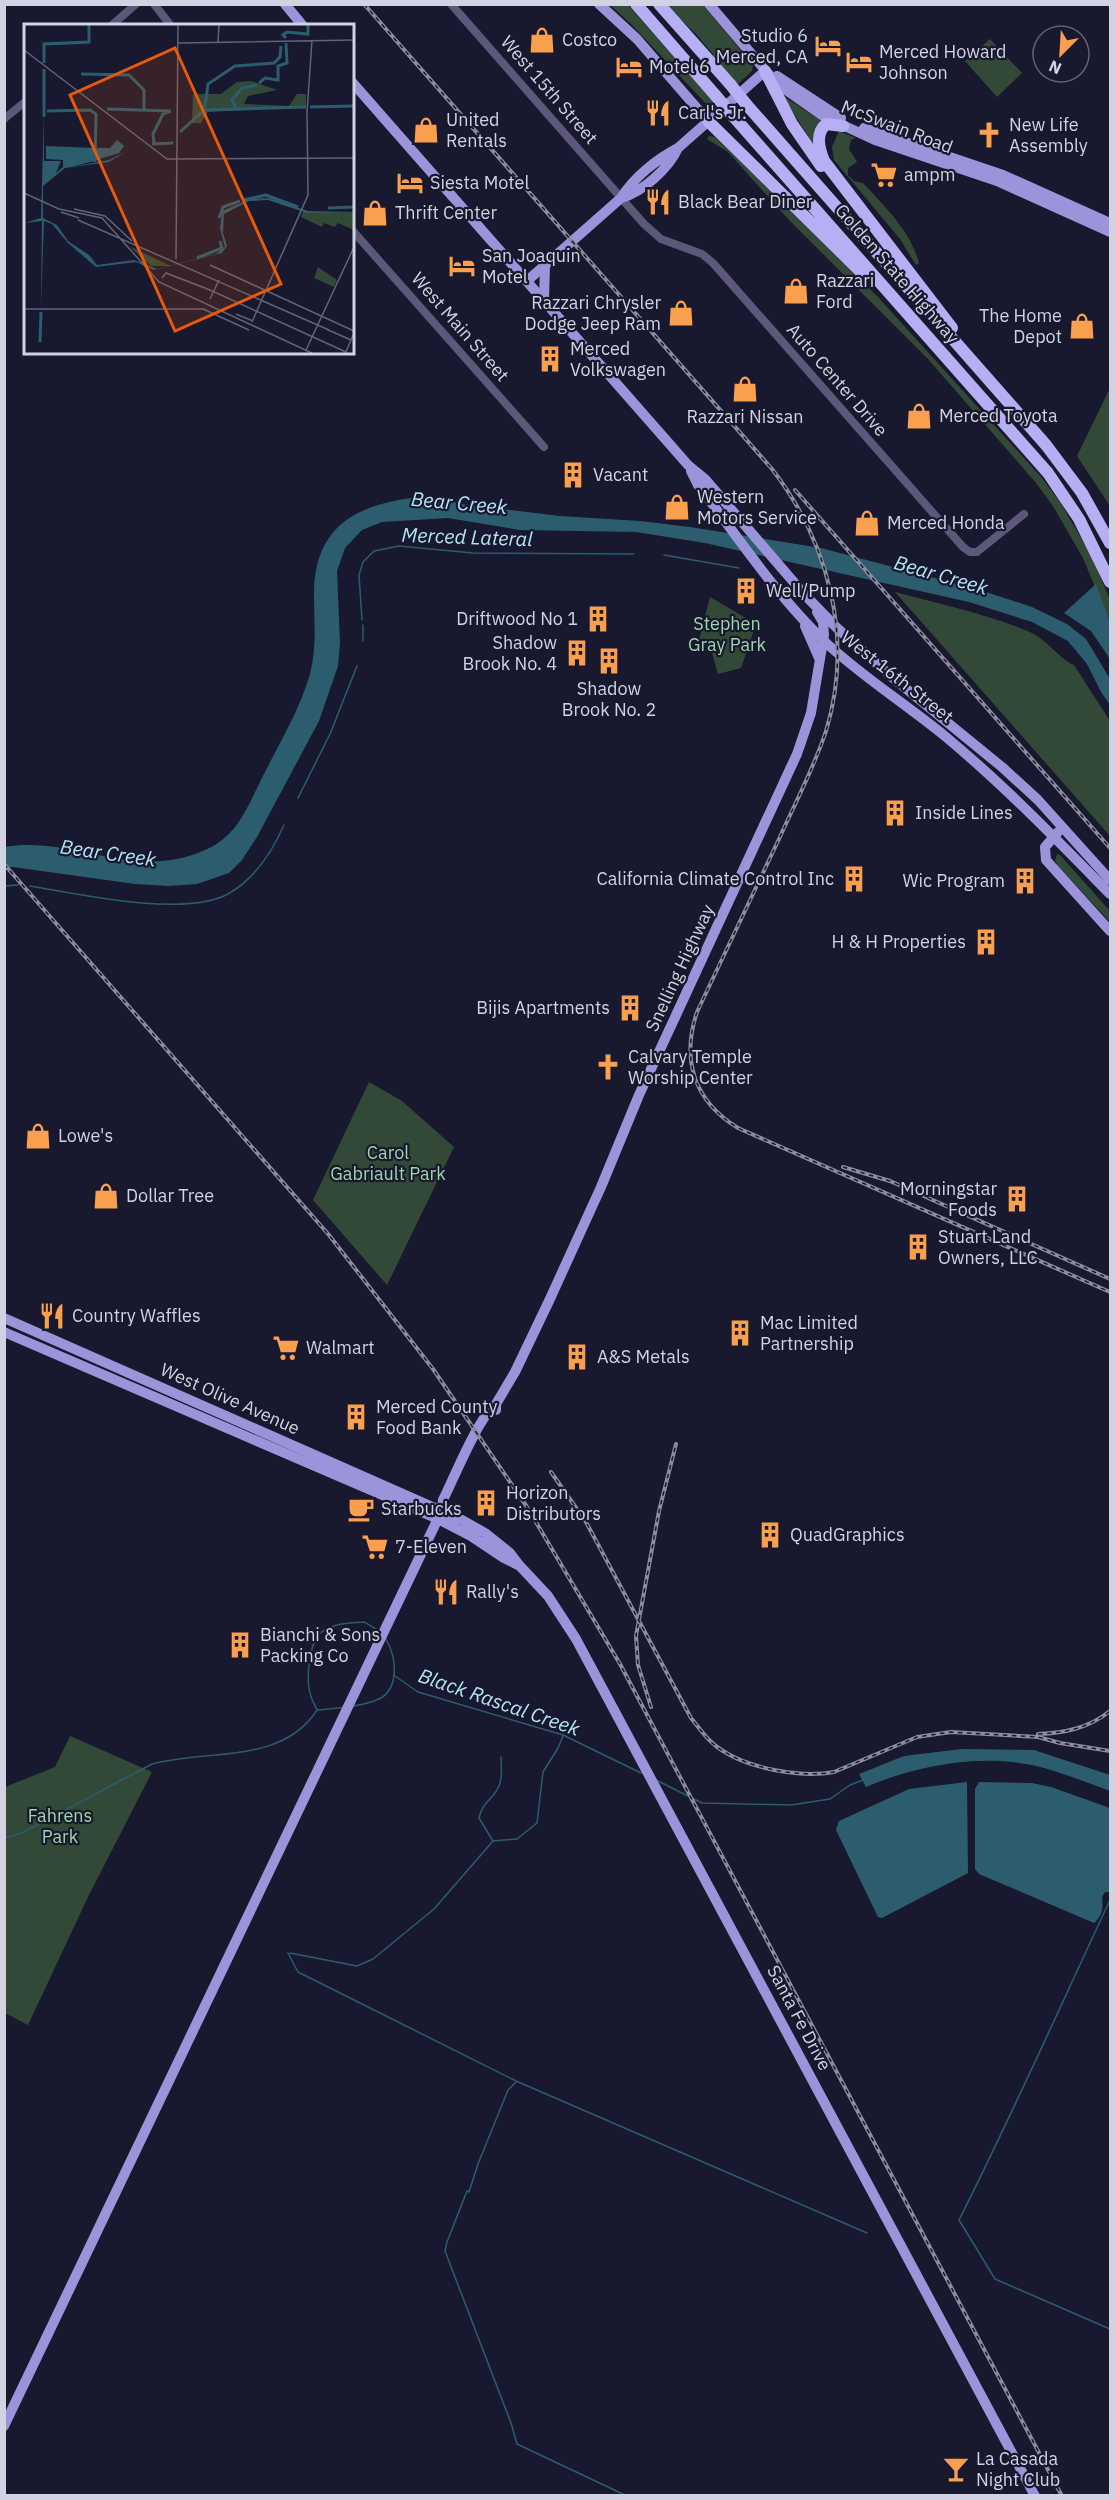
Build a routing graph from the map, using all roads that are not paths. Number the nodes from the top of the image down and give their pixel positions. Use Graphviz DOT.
graph roads {
  1 [pos="136,4"];
  2 [pos="154,4"];
  3 [pos="285,4"];
  4 [pos="451,4"];
  5 [pos="600,4"];
  6 [pos="636,4"];
  7 [pos="659,4"];
  8 [pos="710,4"];
  9 [pos="113,24"];
  10 [pos="169,24"];
  11 [pos="301,24"];
  12 [pos="765,71"];
  13 [pos="354,84"];
  14 [pos="24,103"];
  15 [pos="4,119"];
  16 [pos="706,119"];
  17 [pos="843,126"];
  18 [pos="925,148"];
  19 [pos="901,149"];
  20 [pos="621,198"];
  21 [pos="1110,223"];
  22 [pos="354,232"];
  23 [pos="1110,232"];
  24 [pos="897,257"];
  25 [pos="545,265"];
  26 [pos="527,281"];
  27 [pos="544,300"];
  28 [pos="953,366"];
  29 [pos="994,387"];
  30 [pos="544,447"];
  31 [pos="688,465"];
  32 [pos="1024,514"];
  33 [pos="1110,543"];
  34 [pos="1110,582"];
  35 [pos="804,594"];
  36 [pos="799,615"];
  37 [pos="824,637"];
  38 [pos="819,660"];
  39 [pos="848,661"];
  40 [pos="893,678"];
  41 [pos="817,681"];
  42 [pos="1063,827"];
  43 [pos="1054,836"];
  44 [pos="1110,880"];
  45 [pos="1110,894"];
  46 [pos="1110,931"];
  47 [pos="4,1318"];
  48 [pos="4,1332"];
  49 [pos="259,1442"];
  50 [pos="298,1447"];
  51 [pos="440,1514"];
  52 [pos="4,2426"];
  53 [pos="1035,2496"];
  1 -- 9 [label="street"];
  2 -- 10 [label="street"];
  3 -- 11 [label="main road"];
  4 -- 20 [label="street, West 15th Street"];
  5 -- 16 [label="main road"];
  6 -- 28 [label="highway, Golden State Highway, bridge"];
  7 -- 29 [label="highway, Golden State Highway, bridge"];
  8 -- 12 [label="main road"];
  12 -- 16 [label="main road"];
  12 -- 17 [label="main road, McSwain Road"];
  12 -- 18 [label="main road, McSwain Road"];
  12 -- 24 [label="highway"];
  13 -- 26 [label="main road, West 16th Street"];
  14 -- 15 [label="street"];
  16 -- 20 [label="main road"];
  16 -- 28 [label="highway"];
  17 -- 19 [label="main road, McSwain Road"];
  17 -- 24 [label="highway"];
  18 -- 19 [label="main road"];
  18 -- 21 [label="main road, McSwain Road"];
  19 -- 23 [label="main road, McSwain Road"];
  20 -- 25 [label="main road"];
  20 -- 32 [label="street, Auto Center Drive"];
  22 -- 30 [label="street, West Main Street"];
  24 -- 29 [label="highway"];
  25 -- 26 [label="main road"];
  25 -- 27 [label="main road"];
  26 -- 27 [label="main road, West 16th Street"];
  27 -- 31 [label="main road, West 16th Street"];
  28 -- 34 [label="highway, Golden State Highway"];
  29 -- 33 [label="highway, Golden State Highway"];
  31 -- 35 [label="main road, West 16th Street"];
  31 -- 36 [label="main road, West 16th Street"];
  35 -- 37 [label="main road"];
  35 -- 40 [label="main road, West 16th Street"];
  36 -- 37 [label="main road, West 16th Street"];
  36 -- 38 [label="main road"];
  37 -- 38 [label="main road, Snelling Highway"];
  37 -- 39 [label="main road, West 16th Street"];
  37 -- 40 [label="main road"];
  38 -- 41 [label="main road, Snelling Highway"];
  39 -- 41 [label="main road"];
  39 -- 43 [label="main road, West 16th Street"];
  40 -- 42 [label="main road, West 16th Street"];
  41 -- 51 [label="main road, Snelling Highway"];
  42 -- 43 [label="main road"];
  42 -- 44 [label="main road, West 16th Street"];
  43 -- 45 [label="main road, West 16th Street"];
  43 -- 46 [label="main road"];
  47 -- 50 [label="main road, West Olive Avenue"];
  48 -- 49 [label="main road, West Olive Avenue"];
  49 -- 50 [label="main road"];
  49 -- 51 [label="main road, West Olive Avenue"];
  50 -- 51 [label="main road, West Olive Avenue"];
  51 -- 52 [label="main road, Snelling Highway"];
  51 -- 53 [label="main road, Santa Fe Drive"];
}
